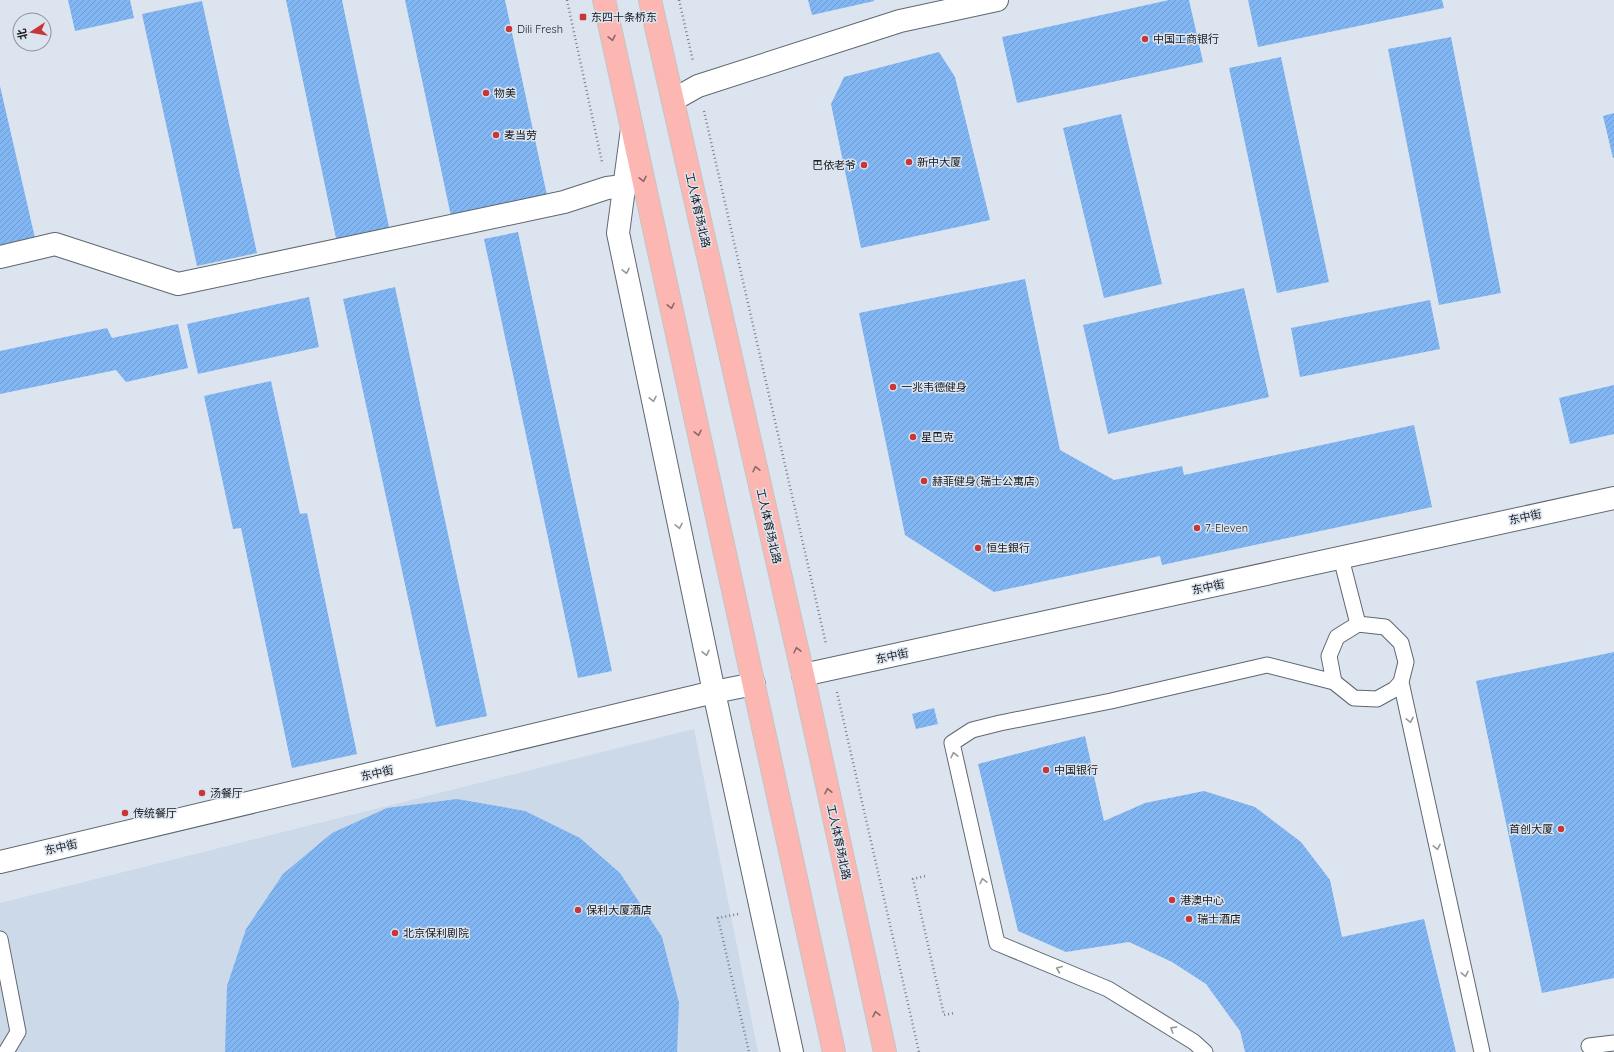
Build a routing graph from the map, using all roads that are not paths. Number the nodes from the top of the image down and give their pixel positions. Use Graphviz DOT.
graph roads {
  1 [pos="604,0"];
  2 [pos="650,0"];
  3 [pos="997,0"];
  4 [pos="673,100"];
  5 [pos="632,128"];
  6 [pos="615,187"];
  7 [pos="0,257"];
  8 [pos="1614,498"];
  9 [pos="1341,558"];
  10 [pos="1358,624"];
  11 [pos="803,675"];
  12 [pos="1334,682"];
  13 [pos="1401,682"];
  14 [pos="754,684"];
  15 [pos="714,692"];
  16 [pos="0,862"];
  17 [pos="0,939"];
  18 [pos="1614,1043"];
  19 [pos="1589,1046"];
  20 [pos="6,1052"];
  21 [pos="792,1052"];
  22 [pos="834,1052"];
  23 [pos="884,1052"];
  24 [pos="1204,1052"];
  25 [pos="1482,1052"];
  1 -- 5 [label="main road, one-way"];
  2 -- 4 [label="main road, 工人体育场北路"];
  3 -- 4 [label="street"];
  11 -- 4 [label="main road, 工人体育场北路, one-way"];
  5 -- 6 [label="street"];
  5 -- 14 [label="main road, one-way"];
  6 -- 7 [label="street"];
  6 -- 15 [label="street, one-way"];
  8 -- 9 [label="street, 东中街"];
  9 -- 10 [label="lane"];
  9 -- 11 [label="street, 东中街"];
  10 -- 12 [label="lane"];
  10 -- 13 [label="lane"];
  23 -- 11 [label="main road, 工人体育场北路, one-way"];
  12 -- 13 [label="lane"];
  24 -- 12 [label="lane, one-way"];
  13 -- 25 [label="lane, one-way"];
  14 -- 15 [label="street, 东中街"];
  14 -- 22 [label="main road"];
  15 -- 16 [label="street, 东中街"];
  15 -- 21 [label="street"];
  17 -- 20 [label="lane"];
  18 -- 19 [label="lane"];
}
